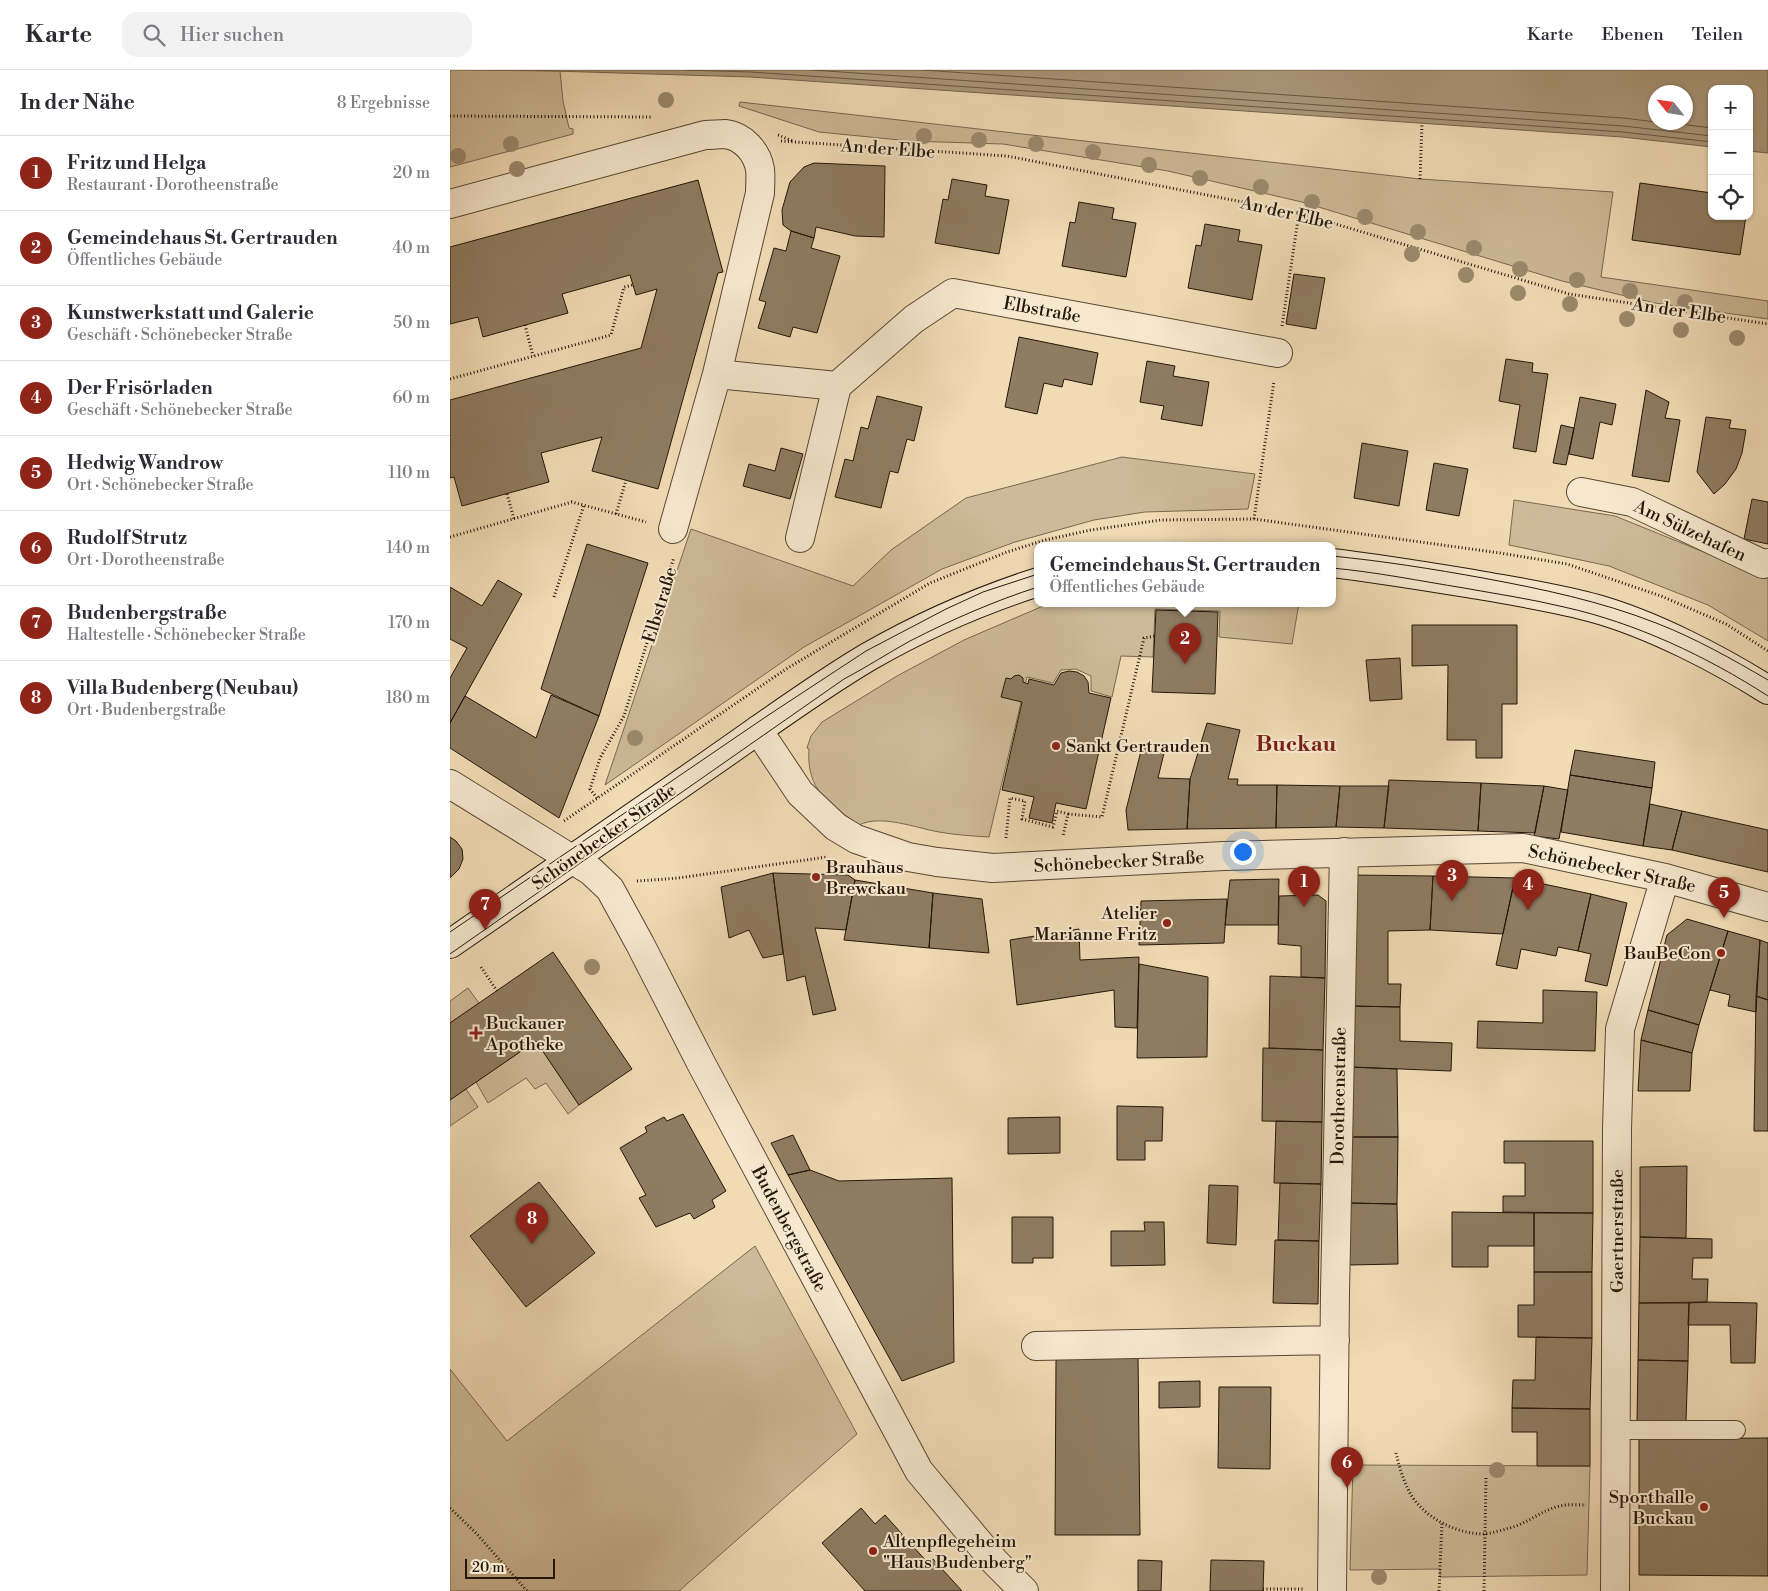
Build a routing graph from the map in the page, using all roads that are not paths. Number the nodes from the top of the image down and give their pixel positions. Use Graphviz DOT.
graph roads {
  1 [pos="450,204"];
  2 [pos="1278,353"];
  3 [pos="717,374"];
  4 [pos="836,386"];
  5 [pos="1581,492"];
  6 [pos="673,529"];
  7 [pos="800,538"];
  8 [pos="1768,563"];
  9 [pos="1336,564"];
  10 [pos="1034,583"];
  11 [pos="1768,690"];
  12 [pos="758,730"];
  13 [pos="450,784"];
  14 [pos="1344,852"];
  15 [pos="572,859"];
  16 [pos="1665,878"];
  17 [pos="1768,907"];
  18 [pos="450,944"];
  19 [pos="1335,1340"];
  20 [pos="1036,1346"];
  21 [pos="1616,1430"];
  22 [pos="1736,1430"];
  23 [pos="1332,1590"];
  24 [pos="1024,1591"];
  25 [pos="1615,1591"];
  1 -- 3 [label="street"];
  2 -- 4 [label="street, Elbstraße"];
  3 -- 4 [label="street"];
  3 -- 6 [label="street"];
  4 -- 7 [label="street"];
  5 -- 8 [label="street, Am Sülzehafen"];
  9 -- 11 [label="street"];
  10 -- 12 [label="street, Schönebecker Straße"];
  12 -- 14 [label="street, Schönebecker Straße"];
  12 -- 15 [label="street, Schönebecker Straße"];
  13 -- 15 [label="street, Budenbergstraße"];
  14 -- 16 [label="street, Schönebecker Straße"];
  14 -- 19 [label="street, Dorotheenstraße"];
  15 -- 18 [label="street, Schönebecker Straße"];
  15 -- 24 [label="street, Budenbergstraße"];
  16 -- 17 [label="street, Schönebecker Straße"];
  16 -- 21 [label="street, Gaertnerstraße"];
  19 -- 20 [label="street"];
  19 -- 23 [label="street, Dorotheenstraße"];
  21 -- 22 [label="lane"];
  21 -- 25 [label="street, Gaertnerstraße"];
}
